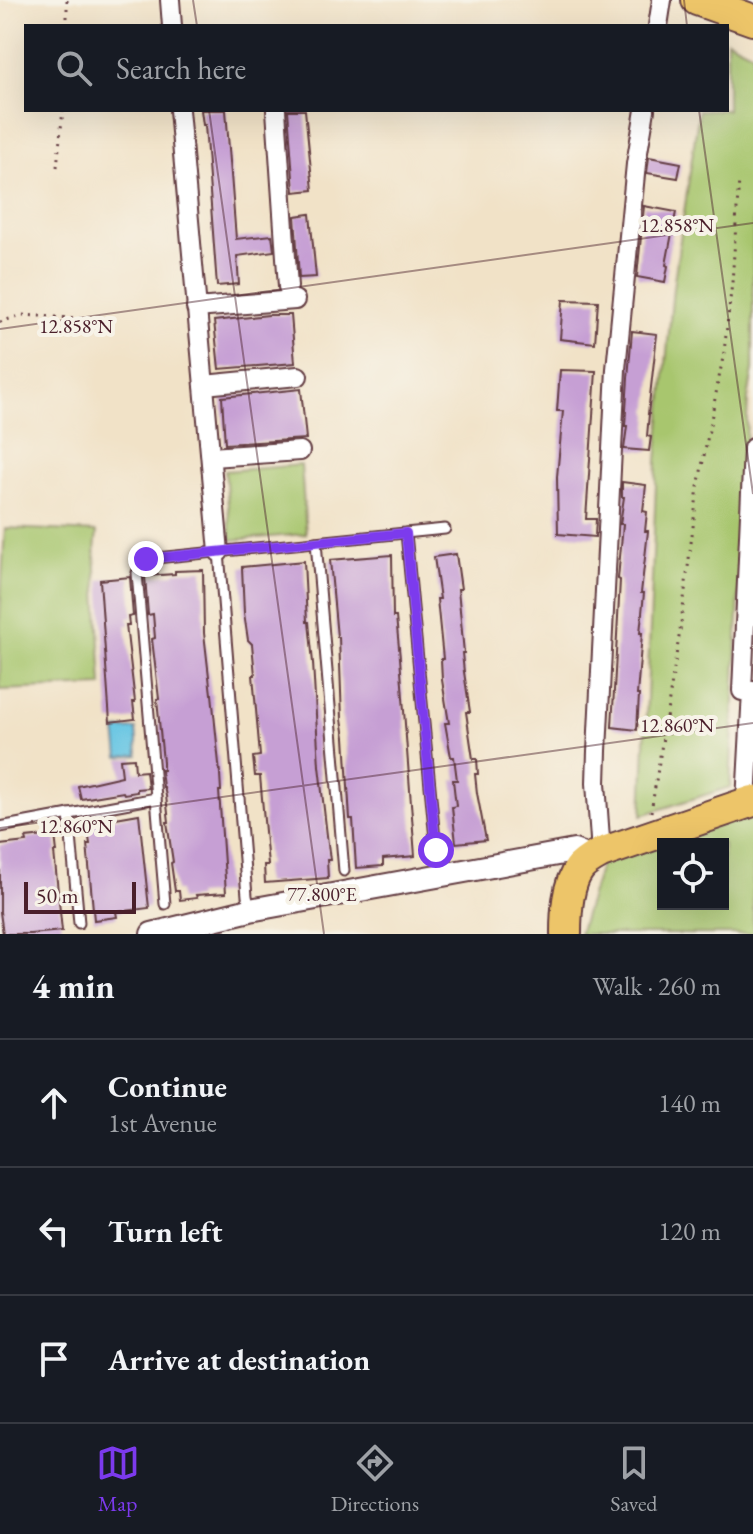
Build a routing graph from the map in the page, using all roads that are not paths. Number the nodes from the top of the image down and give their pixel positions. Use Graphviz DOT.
graph roads {
  1 [pos="170,0"];
  2 [pos="662,0"];
  3 [pos="697,0"];
  4 [pos="753,20"];
  5 [pos="172,24"];
  6 [pos="658,24"];
  7 [pos="179,112"];
  8 [pos="276,112"];
  9 [pos="645,112"];
  10 [pos="196,308"];
  11 [pos="298,376"];
  12 [pos="204,385"];
  13 [pos="753,448"];
  14 [pos="300,451"];
  15 [pos="211,457"];
  16 [pos="445,529"];
  17 [pos="406,533"];
  18 [pos="316,542"];
  19 [pos="219,552"];
  20 [pos="753,691"];
  21 [pos="156,798"];
  22 [pos="750,802"];
  23 [pos="69,814"];
  24 [pos="0,827"];
  25 [pos="436,850"];
  26 [pos="596,855"];
  27 [pos="344,871"];
  28 [pos="165,904"];
  29 [pos="250,910"];
  30 [pos="79,923"];
  31 [pos="152,934"];
  32 [pos="566,934"];
  1 -- 5 [label="street"];
  2 -- 6 [label="street"];
  3 -- 4 [label="highway"];
  7 -- 10 [label="street"];
  8 -- 10 [label="street"];
  9 -- 26 [label="street"];
  10 -- 12 [label="street"];
  11 -- 12 [label="street"];
  12 -- 15 [label="street"];
  13 -- 20 [label="street"];
  14 -- 15 [label="street"];
  15 -- 19 [label="street"];
  16 -- 17 [label="lane"];
  17 -- 18 [label="lane"];
  17 -- 25 [label="lane"];
  18 -- 19 [label="lane"];
  18 -- 27 [label="lane"];
  19 -- 21 [label="lane"];
  19 -- 29 [label="lane"];
  20 -- 22 [label="street"];
  21 -- 23 [label="lane"];
  21 -- 28 [label="lane"];
  22 -- 26 [label="highway"];
  23 -- 24 [label="lane"];
  23 -- 30 [label="lane"];
  26 -- 29 [label="street"];
  26 -- 32 [label="highway"];
  29 -- 31 [label="street"];
}
